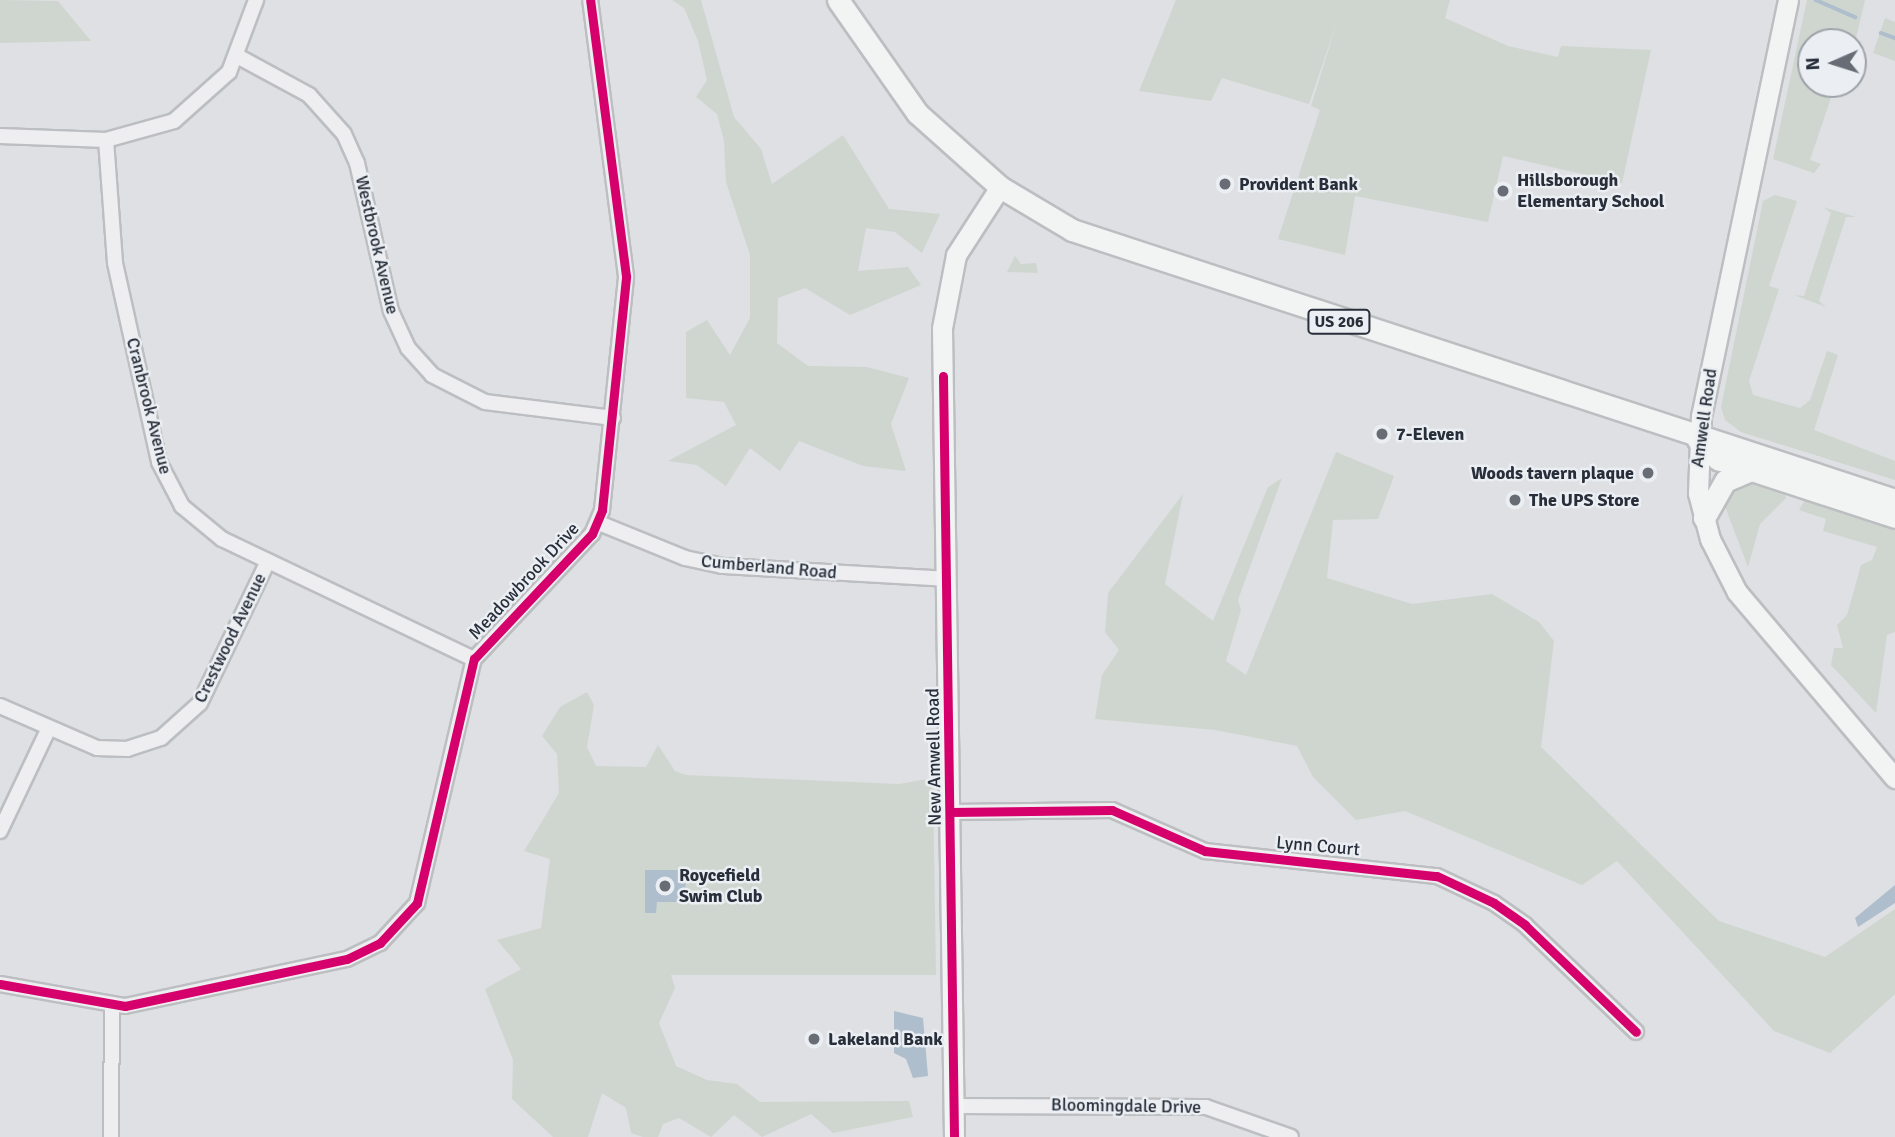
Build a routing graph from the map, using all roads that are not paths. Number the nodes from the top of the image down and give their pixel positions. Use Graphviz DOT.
graph roads {
  1 [pos="256,0"];
  2 [pos="590,0"];
  3 [pos="838,0"];
  4 [pos="1788,0"];
  5 [pos="239,57"];
  6 [pos="0,136"];
  7 [pos="106,140"];
  8 [pos="1000,187"];
  9 [pos="613,418"];
  10 [pos="1698,440"];
  11 [pos="1749,471"];
  12 [pos="1895,499"];
  13 [pos="1895,517"];
  14 [pos="1703,518"];
  15 [pos="599,523"];
  16 [pos="268,561"];
  17 [pos="947,579"];
  18 [pos="474,659"];
  19 [pos="0,706"];
  20 [pos="48,730"];
  21 [pos="1895,778"];
  22 [pos="950,812"];
  23 [pos="0,831"];
  24 [pos="0,984"];
  25 [pos="111,1007"];
  26 [pos="1636,1032"];
  27 [pos="954,1106"];
  28 [pos="111,1137"];
  29 [pos="954,1137"];
  30 [pos="1292,1137"];
  1 -- 5 [label="street"];
  2 -- 9 [label="street, Meadowbrook Drive"];
  3 -- 8 [label="main road, US 206"];
  4 -- 10 [label="street, Amwell Road"];
  5 -- 7 [label="street"];
  5 -- 9 [label="street, Westbrook Avenue"];
  6 -- 7 [label="street"];
  7 -- 16 [label="street, Cranbrook Avenue"];
  8 -- 10 [label="main road, US 206"];
  8 -- 17 [label="street, New Amwell Road"];
  9 -- 15 [label="street, Meadowbrook Drive"];
  10 -- 11 [label="main road, US 206"];
  10 -- 12 [label="main road, US 206"];
  10 -- 14 [label="street, Amwell Road"];
  11 -- 13 [label="main road, US 206"];
  11 -- 14 [label="main road"];
  14 -- 21 [label="street, Amwell Road"];
  15 -- 17 [label="street, Cumberland Road"];
  15 -- 18 [label="street, Meadowbrook Drive"];
  16 -- 18 [label="street, Cranbrook Avenue"];
  16 -- 20 [label="street, Crestwood Avenue"];
  17 -- 22 [label="street, New Amwell Road"];
  18 -- 25 [label="street, Meadowbrook Drive"];
  19 -- 20 [label="street, Crestwood Avenue"];
  20 -- 23 [label="street"];
  22 -- 26 [label="street, Lynn Court"];
  22 -- 27 [label="street, New Amwell Road"];
  24 -- 25 [label="street, Meadowbrook Drive"];
  25 -- 28 [label="street"];
  27 -- 29 [label="street, New Amwell Road"];
  27 -- 30 [label="street, Bloomingdale Drive"];
}
